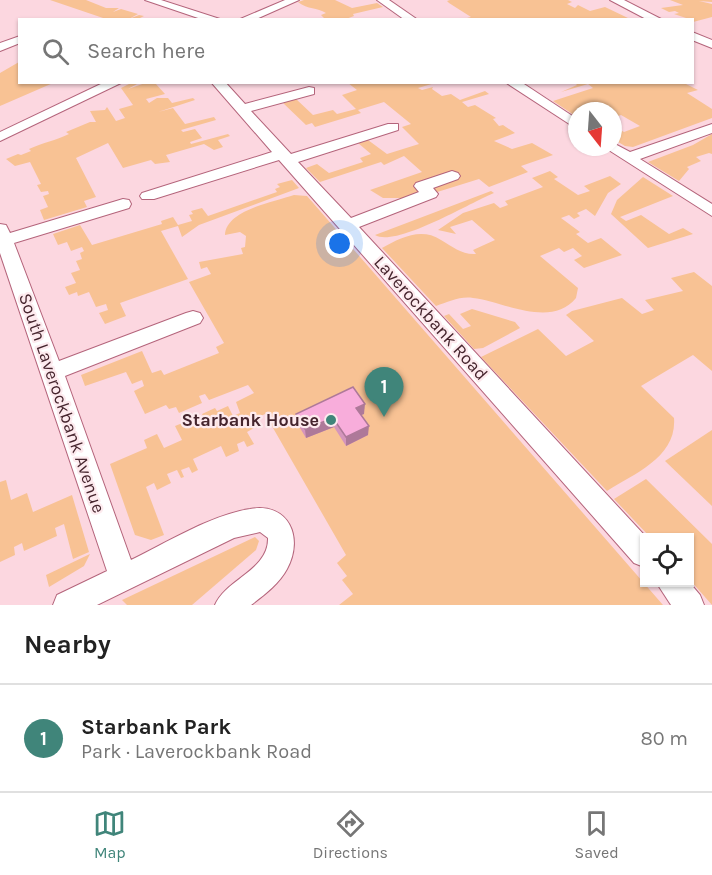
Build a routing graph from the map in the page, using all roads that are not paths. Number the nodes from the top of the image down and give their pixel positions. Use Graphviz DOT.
graph roads {
  1 [pos="150,0"];
  2 [pos="294,0"];
  3 [pos="381,0"];
  4 [pos="615,0"];
  5 [pos="211,18"];
  6 [pos="248,18"];
  7 [pos="410,18"];
  8 [pos="654,18"];
  9 [pos="694,35"];
  10 [pos="18,40"];
  11 [pos="712,44"];
  12 [pos="0,47"];
  13 [pos="113,84"];
  14 [pos="220,84"];
  15 [pos="514,84"];
  16 [pos="309,91"];
  17 [pos="242,109"];
  18 [pos="568,120"];
  19 [pos="393,127"];
  20 [pos="712,128"];
  21 [pos="0,136"];
  22 [pos="622,154"];
  23 [pos="285,157"];
  24 [pos="628,158"];
  25 [pos="452,176"];
  26 [pos="148,196"];
  27 [pos="123,204"];
  28 [pos="712,211"];
  29 [pos="347,226"];
  30 [pos="3,235"];
  31 [pos="193,318"];
  32 [pos="53,372"];
  33 [pos="640,548"];
  34 [pos="123,578"];
  35 [pos="674,587"];
  36 [pos="67,605"];
  37 [pos="229,605"];
  38 [pos="690,605"];
  1 -- 5 [label="street"];
  2 -- 6 [label="street"];
  3 -- 7 [label="street"];
  4 -- 8 [label="street"];
  9 -- 11 [label="street"];
  10 -- 12 [label="street"];
  13 -- 21 [label="street"];
  14 -- 17 [label="street, Laverockbank Road"];
  15 -- 18 [label="street"];
  16 -- 17 [label="street"];
  17 -- 23 [label="street, Laverockbank Road"];
  19 -- 23 [label="street"];
  20 -- 24 [label="street"];
  22 -- 24 [label="street"];
  23 -- 26 [label="street"];
  23 -- 29 [label="street, Laverockbank Road"];
  24 -- 28 [label="street"];
  25 -- 29 [label="street"];
  27 -- 30 [label="street"];
  29 -- 33 [label="street, Laverockbank Road"];
  30 -- 32 [label="street, South Laverockbank Avenue"];
  31 -- 32 [label="street"];
  32 -- 34 [label="street, South Laverockbank Avenue"];
  34 -- 36 [label="street"];
  34 -- 37 [label="street"];
  35 -- 38 [label="street"];
}
